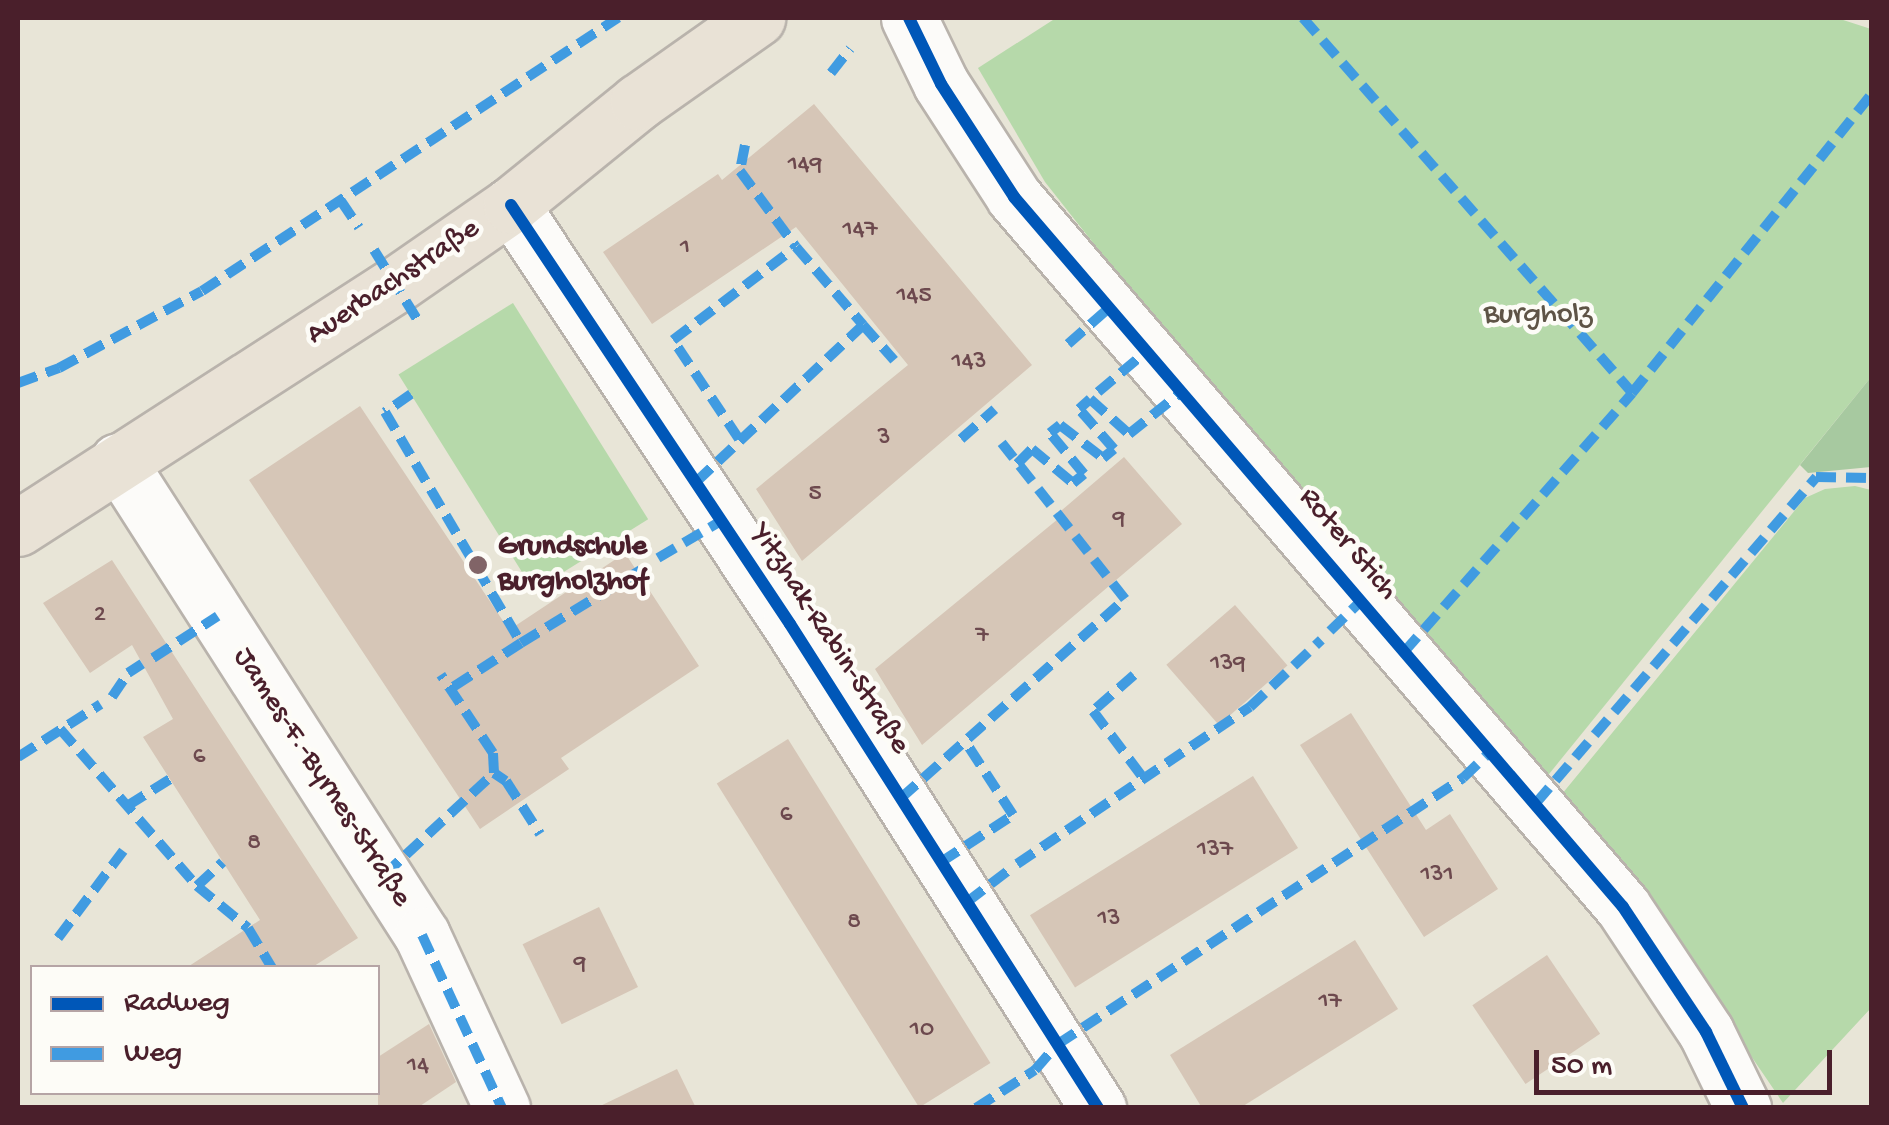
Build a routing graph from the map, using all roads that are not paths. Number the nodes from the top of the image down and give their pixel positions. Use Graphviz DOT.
graph roads {
  1 [pos="756,18"];
  2 [pos="910,18"];
  3 [pos="511,205"];
  4 [pos="118,461"];
  5 [pos="18,528"];
  6 [pos="502,1108"];
  7 [pos="1098,1108"];
  8 [pos="1743,1108"];
  1 -- 3 [label="main road, Auerbachstraße"];
  2 -- 8 [label="street, Roter Stich"];
  3 -- 4 [label="main road, Auerbachstraße"];
  3 -- 7 [label="street, Yitzhak-Rabin-Straße"];
  4 -- 5 [label="main road, Auerbachstraße"];
  4 -- 6 [label="street, James-F.-Byrnes-Straße"];
}
